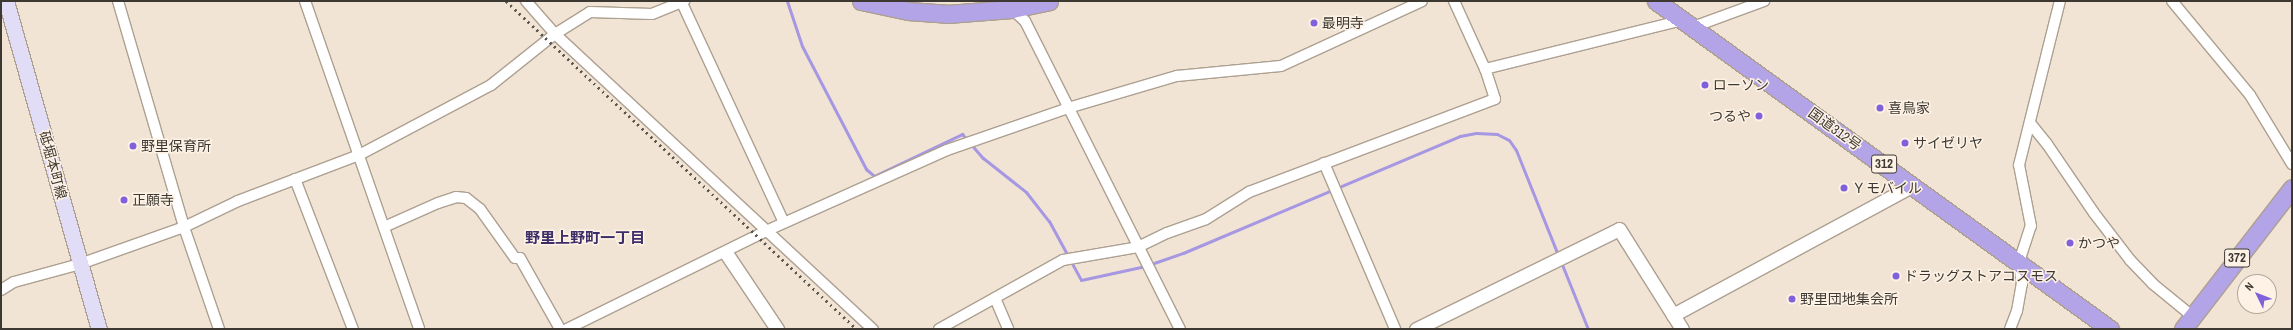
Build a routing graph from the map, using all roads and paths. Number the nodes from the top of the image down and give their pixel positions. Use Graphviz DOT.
graph roads {
  1 [pos="118,1"];
  2 [pos="305,1"];
  3 [pos="526,1"];
  4 [pos="861,1"];
  5 [pos="1049,1"];
  6 [pos="1422,1"];
  7 [pos="1454,1"];
  8 [pos="1656,1"];
  9 [pos="1764,1"];
  10 [pos="2060,1"];
  11 [pos="2172,1"];
  12 [pos="683,2"];
  13 [pos="1010,5"];
  14 [pos="5,11"];
  15 [pos="1688,23"];
  16 [pos="555,34"];
  17 [pos="1485,69"];
  18 [pos="1068,108"];
  19 [pos="2030,123"];
  20 [pos="359,155"];
  21 [pos="1324,163"];
  22 [pos="2292,164"];
  23 [pos="295,179"];
  24 [pos="1913,185"];
  25 [pos="2290,194"];
  26 [pos="784,223"];
  27 [pos="184,227"];
  28 [pos="384,227"];
  29 [pos="766,231"];
  30 [pos="1138,247"];
  31 [pos="726,253"];
  32 [pos="2019,262"];
  33 [pos="80,264"];
  34 [pos="1,290"];
  35 [pos="995,298"];
  36 [pos="1673,316"];
  37 [pos="2188,322"];
  38 [pos="99,329"];
  39 [pos="219,329"];
  40 [pos="353,329"];
  41 [pos="419,329"];
  42 [pos="560,329"];
  43 [pos="567,329"];
  44 [pos="777,329"];
  45 [pos="873,329"];
  46 [pos="939,329"];
  47 [pos="1008,329"];
  48 [pos="1180,329"];
  49 [pos="1395,329"];
  50 [pos="1416,329"];
  51 [pos="1682,329"];
  52 [pos="2010,329"];
  53 [pos="2110,329"];
  1 -- 27 [label="street"];
  2 -- 20 [label="street"];
  3 -- 16 [label="street"];
  4 -- 13 [label="highway"];
  5 -- 13 [label="highway"];
  6 -- 18 [label="street"];
  7 -- 17 [label="street"];
  8 -- 15 [label="highway, 国道312号 / 312"];
  9 -- 15 [label="street"];
  10 -- 19 [label="street"];
  11 -- 22 [label="street"];
  12 -- 16 [label="street"];
  12 -- 26 [label="street"];
  13 -- 18 [label="street"];
  14 -- 33 [label="main road, 砥堀本町線"];
  15 -- 17 [label="street"];
  15 -- 24 [label="highway, 国道312号 / 312"];
  16 -- 20 [label="street"];
  16 -- 29 [label="street"];
  17 -- 21 [label="street"];
  18 -- 26 [label="street"];
  18 -- 30 [label="street"];
  19 -- 32 [label="street"];
  19 -- 37 [label="street"];
  20 -- 23 [label="street"];
  20 -- 28 [label="street"];
  21 -- 30 [label="street"];
  21 -- 49 [label="street"];
  23 -- 27 [label="street"];
  23 -- 40 [label="street"];
  24 -- 32 [label="highway, 国道312号 / 312"];
  24 -- 36 [label="street"];
  25 -- 37 [label="highway, 372"];
  26 -- 29 [label="street"];
  27 -- 33 [label="street"];
  27 -- 39 [label="street"];
  28 -- 41 [label="street"];
  28 -- 42 [label="street"];
  29 -- 31 [label="street"];
  29 -- 45 [label="street"];
  30 -- 35 [label="street"];
  30 -- 48 [label="street"];
  31 -- 43 [label="street"];
  31 -- 44 [label="street"];
  32 -- 52 [label="street"];
  32 -- 53 [label="highway, 国道312号 / 312"];
  33 -- 34 [label="street"];
  33 -- 38 [label="main road, 砥堀本町線"];
  35 -- 46 [label="street"];
  35 -- 47 [label="street"];
  36 -- 50 [label="street"];
  36 -- 51 [label="street"];
}
